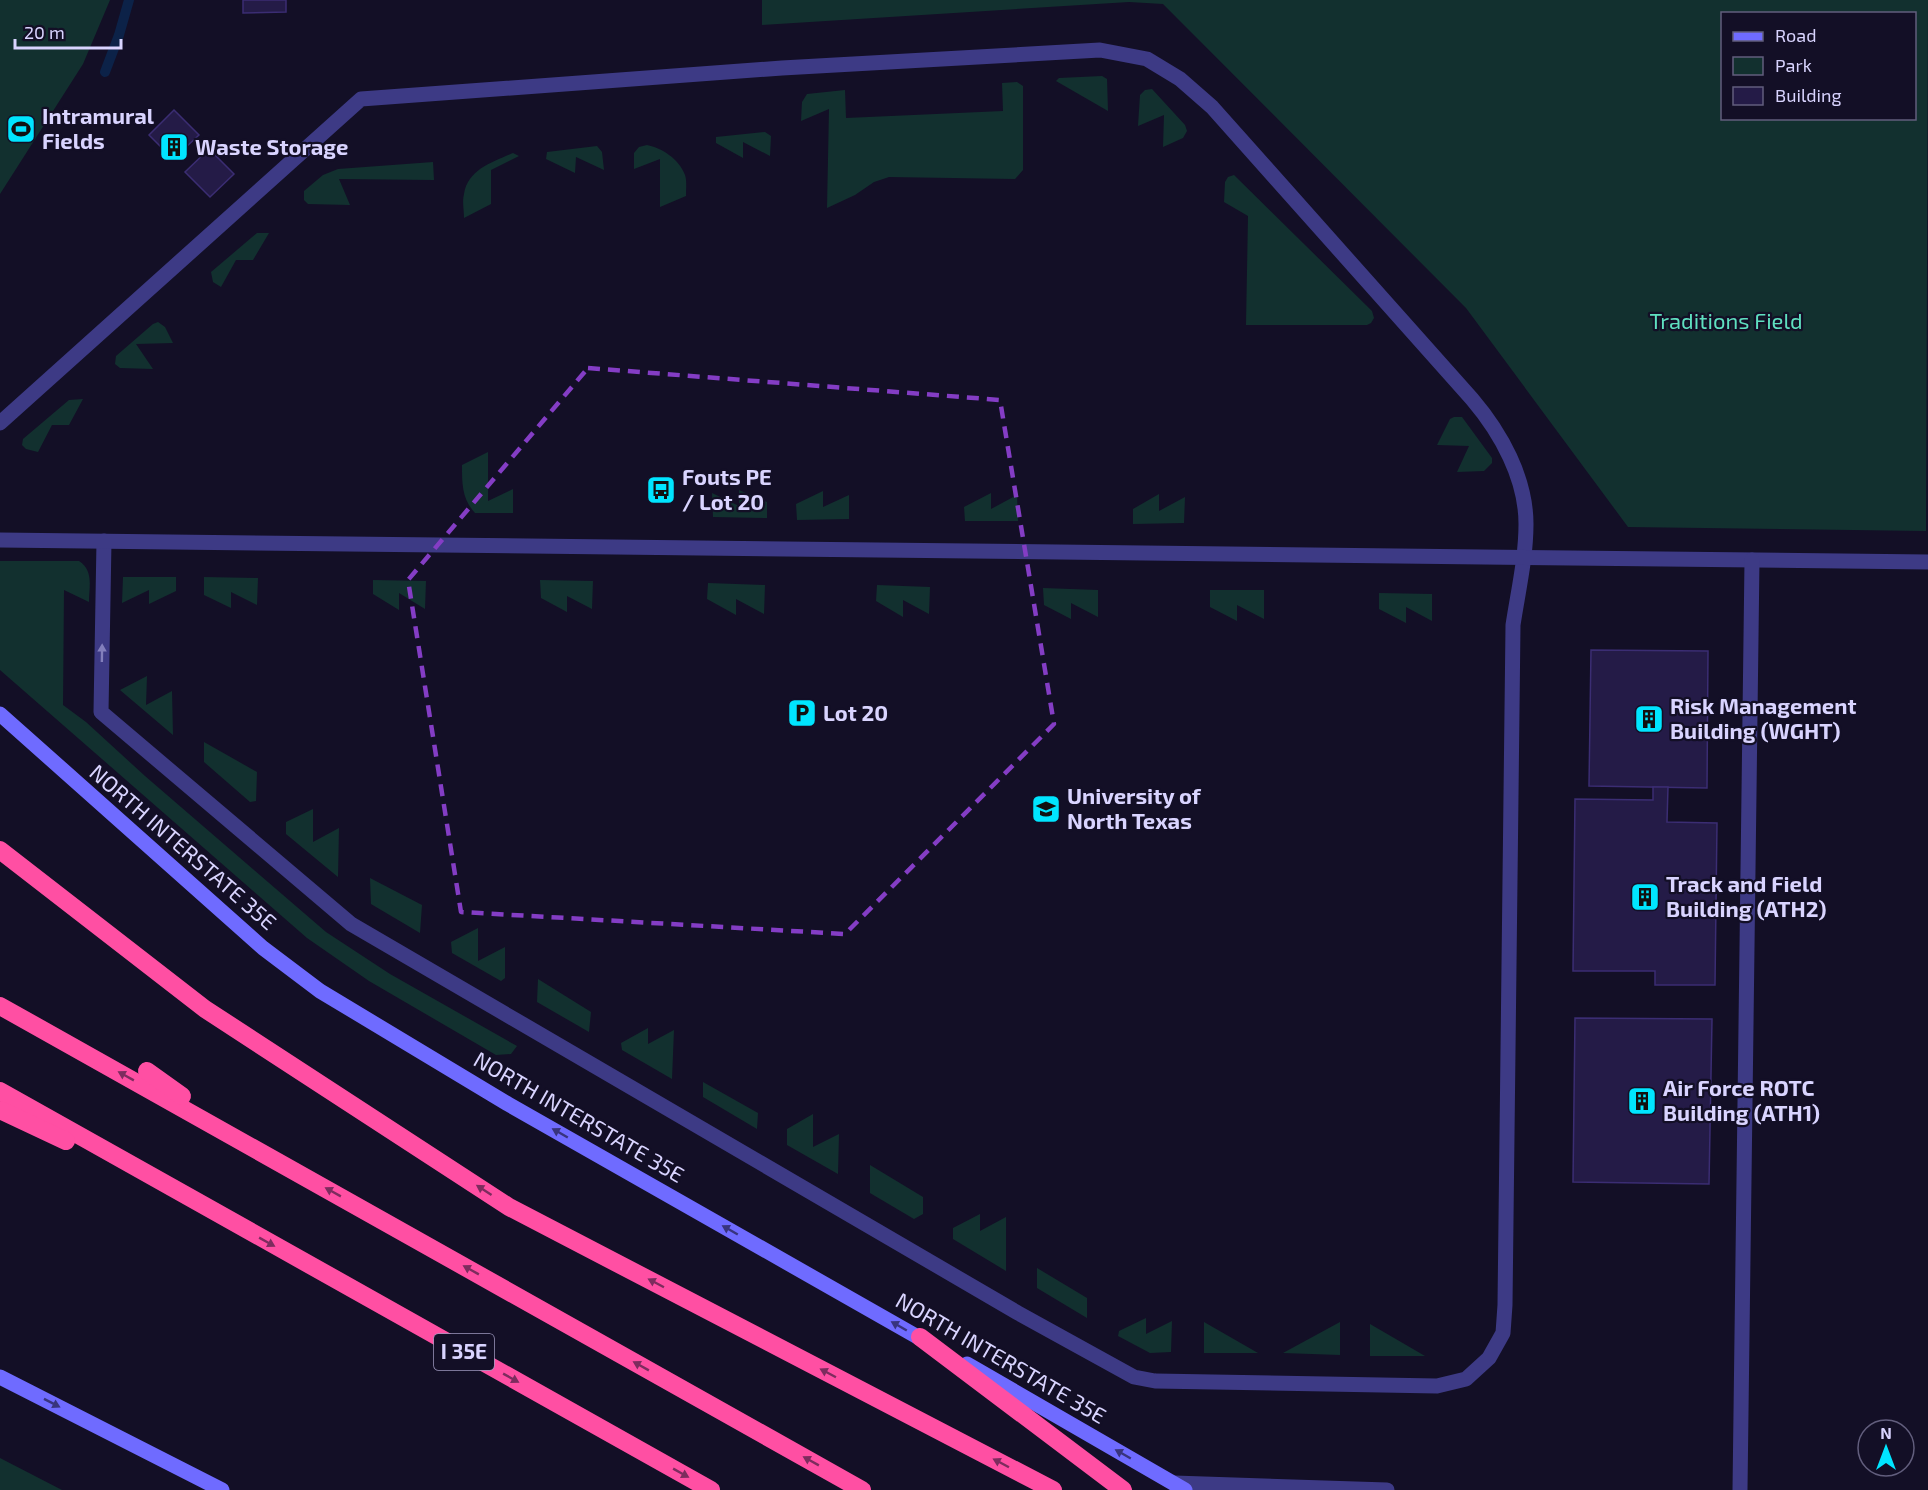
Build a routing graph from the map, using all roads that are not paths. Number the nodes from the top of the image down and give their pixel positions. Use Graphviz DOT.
graph roads {
  1 [pos="0,423"];
  2 [pos="0,540"];
  3 [pos="104,541"];
  4 [pos="1524,557"];
  5 [pos="1752,560"];
  6 [pos="1928,562"];
  7 [pos="0,714"];
  8 [pos="0,850"];
  9 [pos="0,1006"];
  10 [pos="147,1071"];
  11 [pos="0,1091"];
  12 [pos="0,1110"];
  13 [pos="257,1150"];
  14 [pos="216,1213"];
  15 [pos="920,1338"];
  16 [pos="0,1377"];
  17 [pos="1180,1486"];
  18 [pos="222,1490"];
  19 [pos="711,1490"];
  20 [pos="862,1490"];
  21 [pos="1053,1490"];
  22 [pos="1123,1490"];
  23 [pos="1387,1490"];
  24 [pos="1740,1490"];
  1 -- 4 [label="lane"];
  2 -- 3 [label="lane"];
  3 -- 4 [label="lane"];
  4 -- 3 [label="lane, one-way"];
  4 -- 5 [label="lane"];
  5 -- 6 [label="lane"];
  5 -- 24 [label="lane"];
  15 -- 7 [label="main road, NORTH INTERSTATE 35E, one-way"];
  21 -- 8 [label="highway, one-way"];
  13 -- 9 [label="highway, one-way"];
  10 -- 13 [label="highway"];
  11 -- 14 [label="highway, I 35E"];
  12 -- 14 [label="highway"];
  20 -- 13 [label="highway, one-way"];
  14 -- 19 [label="highway, I 35E, one-way"];
  17 -- 15 [label="main road, NORTH INTERSTATE 35E, one-way"];
  15 -- 22 [label="highway"];
  16 -- 18 [label="main road, one-way"];
  17 -- 23 [label="lane"];
}
